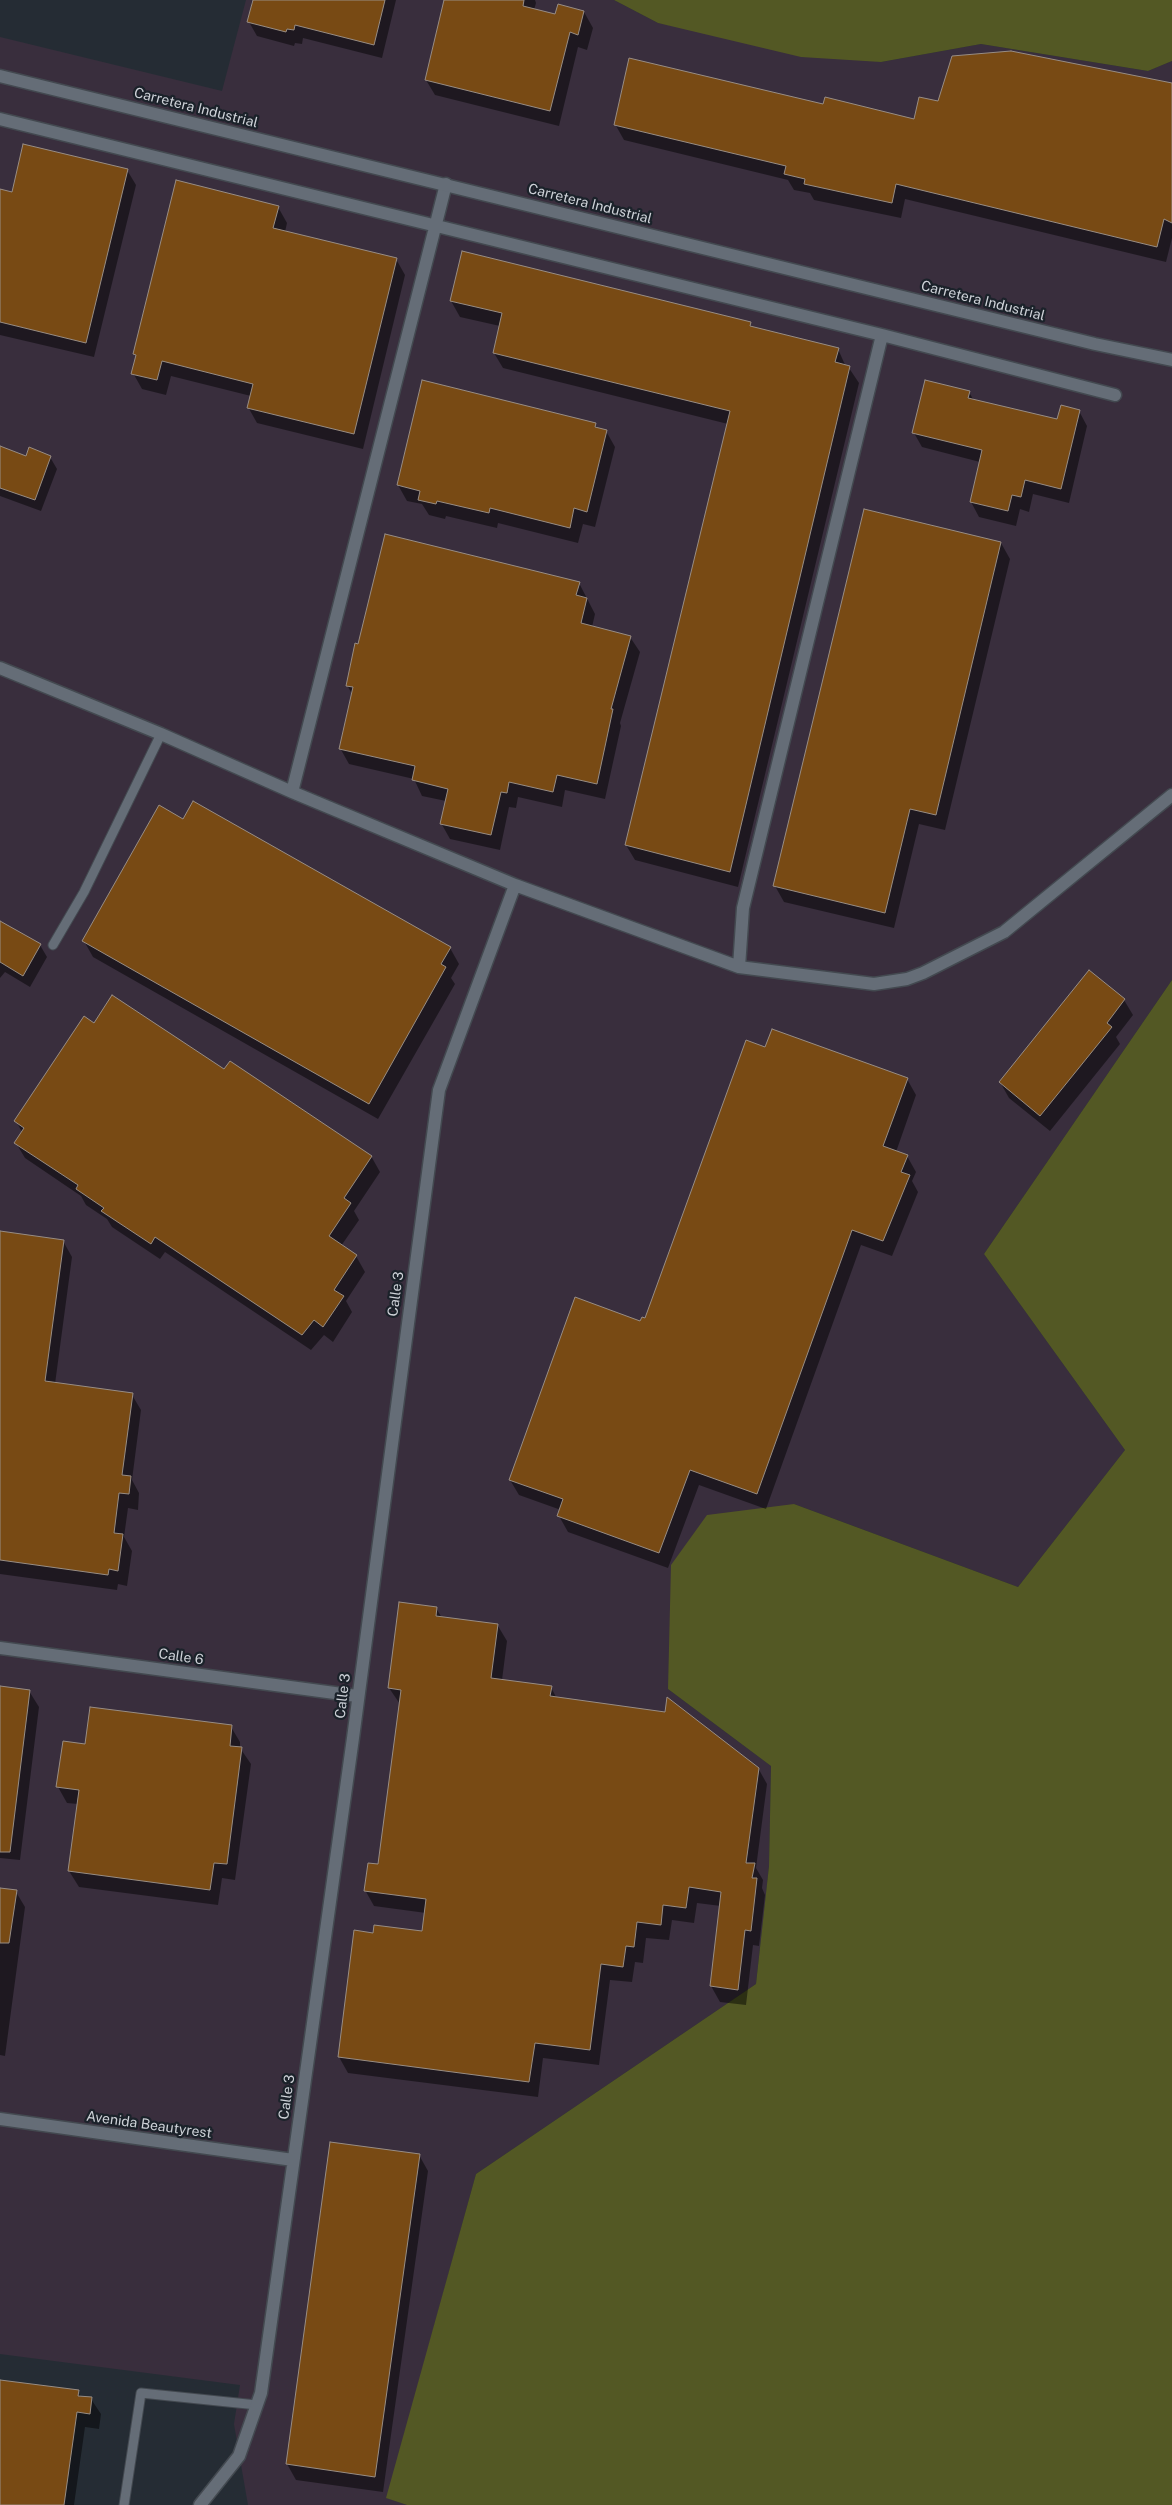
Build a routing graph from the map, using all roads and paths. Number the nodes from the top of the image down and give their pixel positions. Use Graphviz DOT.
graph roads {
  1 [pos="0,76"];
  2 [pos="0,119"];
  3 [pos="446,184"];
  4 [pos="434,227"];
  5 [pos="882,335"];
  6 [pos="1172,360"];
  7 [pos="1114,394"];
  8 [pos="0,668"];
  9 [pos="161,734"];
  10 [pos="292,792"];
  11 [pos="1172,795"];
  12 [pos="515,885"];
  13 [pos="53,945"];
  14 [pos="739,968"];
  15 [pos="0,1648"];
  16 [pos="357,1696"];
  17 [pos="0,2119"];
  18 [pos="293,2160"];
  19 [pos="257,2405"];
  20 [pos="124,2505"];
  21 [pos="200,2505"];
  1 -- 3 [label="street, Carretera Industrial"];
  2 -- 4 [label="street"];
  3 -- 4 [label="street"];
  3 -- 6 [label="street, Carretera Industrial"];
  4 -- 5 [label="street"];
  4 -- 10 [label="street"];
  5 -- 7 [label="street"];
  5 -- 14 [label="street"];
  8 -- 9 [label="street"];
  9 -- 10 [label="street"];
  9 -- 13 [label="lane"];
  10 -- 12 [label="street"];
  11 -- 14 [label="street"];
  12 -- 14 [label="street"];
  12 -- 16 [label="street, Calle 3"];
  15 -- 16 [label="street, Calle 6"];
  16 -- 18 [label="street, Calle 3"];
  17 -- 18 [label="street, Avenida Beautyrest"];
  18 -- 19 [label="street, Calle 3"];
  19 -- 20 [label="lane"];
  19 -- 21 [label="street, Calle 3"];
}
